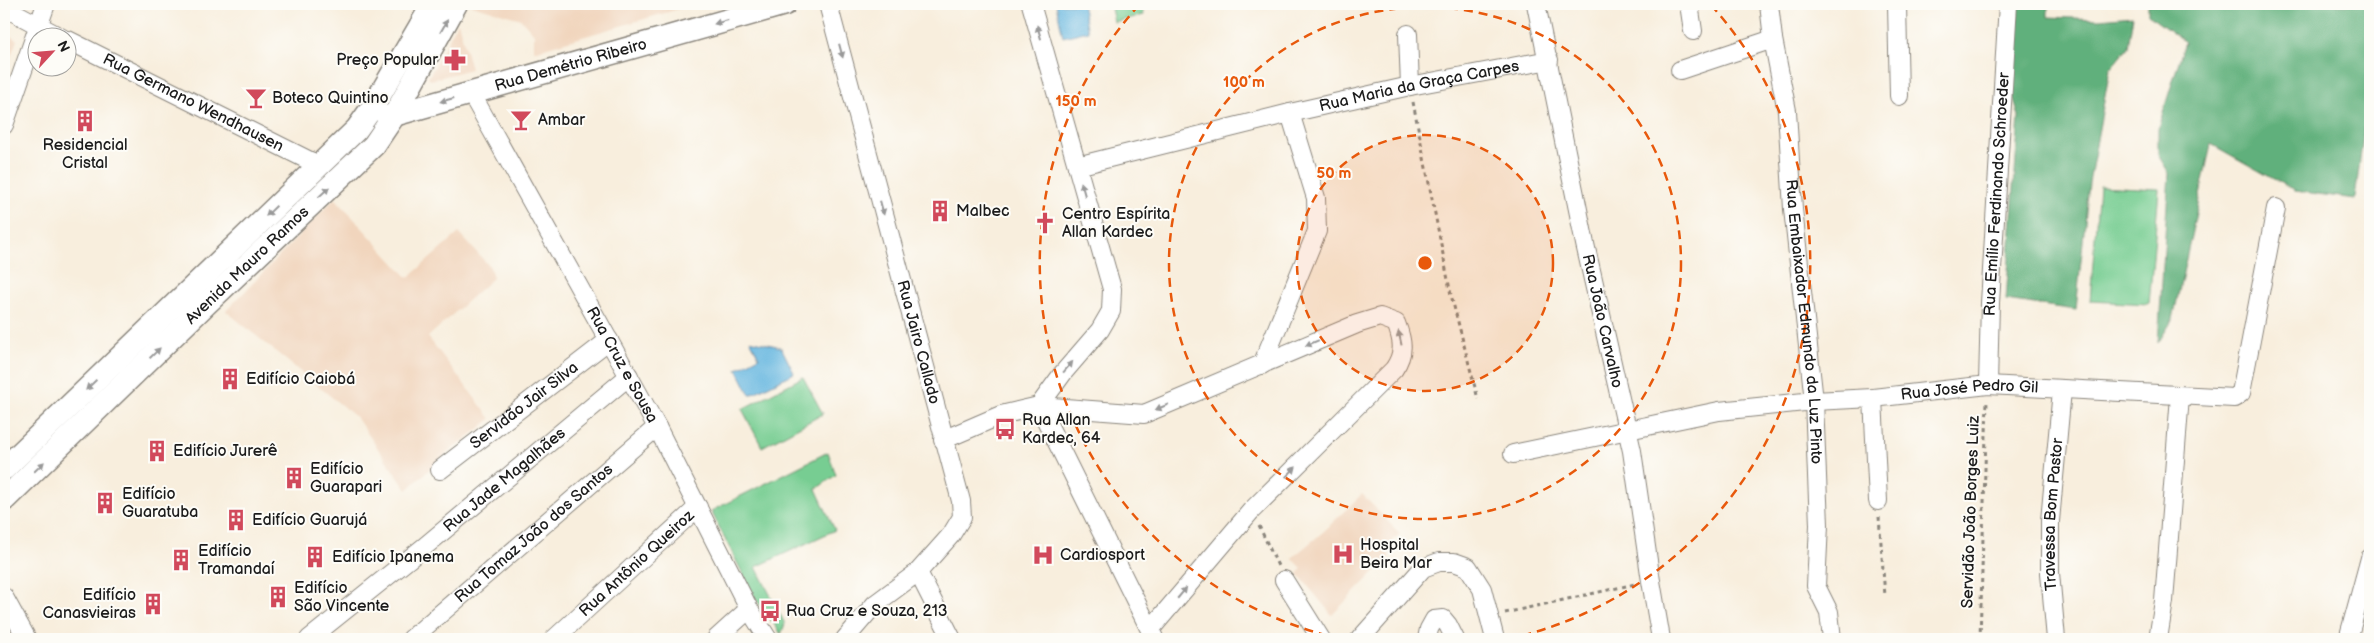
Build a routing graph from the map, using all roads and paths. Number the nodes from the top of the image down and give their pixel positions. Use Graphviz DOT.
graph roads {
  1 [pos="46,4"];
  2 [pos="433,4"];
  3 [pos="456,4"];
  4 [pos="785,4"];
  5 [pos="828,4"];
  6 [pos="1031,4"];
  7 [pos="1536,4"];
  8 [pos="1689,4"];
  9 [pos="1769,4"];
  10 [pos="1897,4"];
  11 [pos="2008,4"];
  12 [pos="4,7"];
  13 [pos="38,26"];
  14 [pos="42,28"];
  15 [pos="1693,31"];
  16 [pos="1408,34"];
  17 [pos="1773,39"];
  18 [pos="78,45"];
  19 [pos="1549,60"];
  20 [pos="1680,70"];
  21 [pos="1410,86"];
  22 [pos="471,93"];
  23 [pos="1899,96"];
  24 [pos="1290,113"];
  25 [pos="394,114"];
  26 [pos="4,125"];
  27 [pos="357,129"];
  28 [pos="318,165"];
  29 [pos="1077,166"];
  30 [pos="2276,208"];
  31 [pos="609,340"];
  32 [pos="1262,365"];
  33 [pos="629,376"];
  34 [pos="1988,385"];
  35 [pos="2062,390"];
  36 [pos="2180,396"];
  37 [pos="1873,398"];
  38 [pos="1478,399"];
  39 [pos="1814,401"];
  40 [pos="1039,406"];
  41 [pos="657,427"];
  42 [pos="1628,431"];
  43 [pos="943,440"];
  44 [pos="1513,454"];
  45 [pos="4,469"];
  46 [pos="440,470"];
  47 [pos="4,500"];
  48 [pos="1878,501"];
  49 [pos="698,507"];
  50 [pos="1251,511"];
  51 [pos="2370,558"];
  52 [pos="918,572"];
  53 [pos="1284,580"];
  54 [pos="1650,581"];
  55 [pos="1885,596"];
  56 [pos="4,597"];
  57 [pos="749,609"];
  58 [pos="1490,617"];
  59 [pos="1153,635"];
  60 [pos="27,639"];
  61 [pos="309,639"];
  62 [pos="411,639"];
  63 [pos="554,639"];
  64 [pos="716,639"];
  65 [pos="768,639"];
  66 [pos="845,639"];
  67 [pos="952,639"];
  68 [pos="1321,639"];
  69 [pos="1360,639"];
  70 [pos="1427,639"];
  71 [pos="1455,639"];
  72 [pos="1495,639"];
  73 [pos="1662,639"];
  74 [pos="1832,639"];
  75 [pos="1980,639"];
  76 [pos="2056,639"];
  77 [pos="2158,639"];
  78 [pos="2348,639"];
  1 -- 13 [label="street"];
  2 -- 27 [label="main road, Avenida Mauro Ramos"];
  25 -- 3 [label="main road, Avenida Mauro Ramos, one-way"];
  4 -- 22 [label="main road, Rua Demétrio Ribeiro, one-way"];
  5 -- 43 [label="street, Rua Jairo Callado, one-way"];
  29 -- 6 [label="street, one-way"];
  7 -- 19 [label="street, Rua João Carvalho"];
  8 -- 15 [label="street"];
  9 -- 17 [label="street, Rua Embaixador Edmundo da Luz Pinto"];
  10 -- 23 [label="street"];
  11 -- 34 [label="street, Rua Emílio Ferdinando Schroeder"];
  12 -- 13 [label="street"];
  13 -- 14 [label="street"];
  13 -- 26 [label="street"];
  16 -- 21 [label="street"];
  17 -- 20 [label="street"];
  17 -- 39 [label="street, Rua Embaixador Edmundo da Luz Pinto"];
  18 -- 28 [label="street, Rua Germano Wendhausen"];
  19 -- 21 [label="street, Rua Maria da Graça Carpes"];
  19 -- 42 [label="street, Rua João Carvalho"];
  21 -- 24 [label="street, Rua Maria da Graça Carpes"];
  21 -- 38 [label="path"];
  22 -- 25 [label="main road, Rua Demétrio Ribeiro, one-way"];
  22 -- 31 [label="street, Rua Cruz e Sousa"];
  24 -- 29 [label="street, Rua Maria da Graça Carpes"];
  24 -- 32 [label="street"];
  25 -- 27 [label="main road, Rua Demétrio Ribeiro"];
  47 -- 25 [label="main road, Avenida Mauro Ramos, one-way"];
  27 -- 28 [label="main road, Avenida Mauro Ramos"];
  28 -- 45 [label="main road, Avenida Mauro Ramos, one-way"];
  40 -- 29 [label="street, one-way"];
  30 -- 36 [label="street, Rua José Pedro Gil"];
  31 -- 33 [label="street, Rua Cruz e Sousa"];
  31 -- 46 [label="street, Servidão Jair Silva"];
  32 -- 40 [label="street, one-way"];
  50 -- 32 [label="street, one-way"];
  33 -- 41 [label="street, Rua Cruz e Sousa"];
  33 -- 61 [label="street, Rua Jade Magalhães"];
  34 -- 35 [label="street, Rua José Pedro Gil"];
  34 -- 37 [label="street, Rua José Pedro Gil"];
  34 -- 75 [label="path, Servidão João Borges Luiz"];
  35 -- 36 [label="street, Rua José Pedro Gil"];
  35 -- 76 [label="street, Travessa Bom Pastor"];
  36 -- 77 [label="street"];
  37 -- 39 [label="street, Rua José Pedro Gil"];
  37 -- 48 [label="street"];
  39 -- 42 [label="street, Rua José Pedro Gil"];
  39 -- 74 [label="street, Rua Embaixador Edmundo da Luz Pinto"];
  40 -- 43 [label="street"];
  40 -- 59 [label="street"];
  41 -- 49 [label="street, Rua Cruz e Sousa"];
  41 -- 62 [label="street, Rua Tomaz João dos Santos"];
  42 -- 44 [label="street, Rua José Pedro Gil"];
  42 -- 54 [label="street, Rua João Carvalho"];
  43 -- 52 [label="street, Rua Jairo Callado"];
  48 -- 55 [label="path"];
  49 -- 57 [label="street, Rua Cruz e Sousa"];
  49 -- 63 [label="street, Rua Antônio Queiroz"];
  50 -- 53 [label="path"];
  59 -- 50 [label="street, one-way"];
  51 -- 78 [label="street"];
  52 -- 66 [label="street, Rua Jairo Callado"];
  52 -- 67 [label="street"];
  53 -- 68 [label="street"];
  54 -- 58 [label="path"];
  54 -- 73 [label="street, Rua João Carvalho"];
  56 -- 60 [label="street"];
  57 -- 64 [label="street"];
  57 -- 65 [label="street, Rua Cruz e Sousa"];
  58 -- 69 [label="street"];
  58 -- 72 [label="street"];
  70 -- 71 [label="street"];
}
